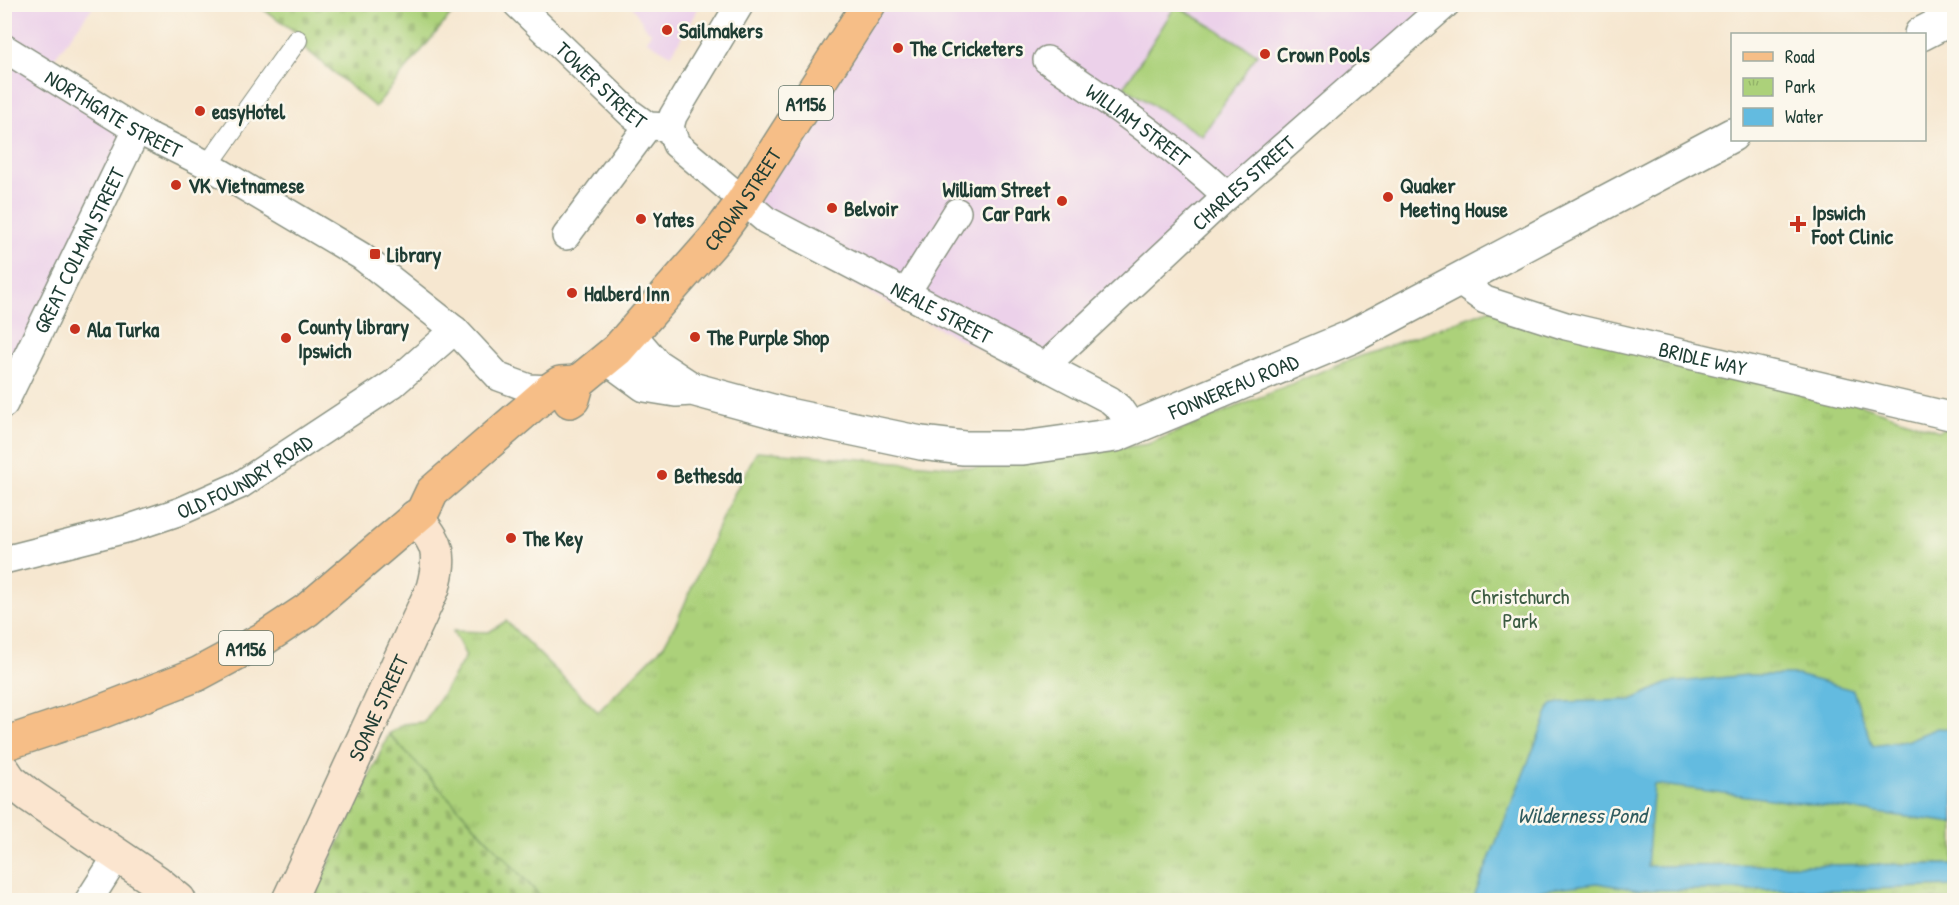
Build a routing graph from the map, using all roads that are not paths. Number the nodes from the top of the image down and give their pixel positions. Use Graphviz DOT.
graph roads {
  1 [pos="517,4"];
  2 [pos="740,4"];
  3 [pos="869,4"];
  4 [pos="1446,4"];
  5 [pos="1954,17"];
  6 [pos="1923,33"];
  7 [pos="297,40"];
  8 [pos="4,48"];
  9 [pos="1047,60"];
  10 [pos="659,126"];
  11 [pos="137,130"];
  12 [pos="1731,136"];
  13 [pos="208,165"];
  14 [pos="1227,196"];
  15 [pos="743,201"];
  16 [pos="957,212"];
  17 [pos="566,236"];
  18 [pos="1457,280"];
  19 [pos="906,293"];
  20 [pos="455,330"];
  21 [pos="618,348"];
  22 [pos="1045,366"];
  23 [pos="565,386"];
  24 [pos="4,404"];
  25 [pos="1954,417"];
  26 [pos="1133,428"];
  27 [pos="419,514"];
  28 [pos="4,560"];
  29 [pos="4,744"];
  30 [pos="4,771"];
  31 [pos="117,856"];
  32 [pos="89,900"];
  33 [pos="179,900"];
  34 [pos="289,900"];
  1 -- 10 [label="street, TOWER STREET"];
  2 -- 10 [label="street"];
  3 -- 15 [label="main road, CROWN STREET / A1156"];
  4 -- 14 [label="street, CHARLES STREET"];
  5 -- 6 [label="street"];
  7 -- 13 [label="street"];
  8 -- 11 [label="street, NORTHGATE STREET"];
  9 -- 14 [label="street, WILLIAM STREET"];
  10 -- 15 [label="street, TOWER STREET"];
  10 -- 17 [label="street"];
  11 -- 13 [label="street, NORTHGATE STREET"];
  11 -- 24 [label="street, GREAT COLMAN STREET"];
  12 -- 18 [label="street, FONNEREAU ROAD"];
  13 -- 20 [label="street, NORTHGATE STREET"];
  14 -- 22 [label="street, CHARLES STREET"];
  15 -- 19 [label="street, NEALE STREET"];
  15 -- 21 [label="main road, CROWN STREET / A1156"];
  16 -- 19 [label="street"];
  18 -- 25 [label="street, BRIDLE WAY"];
  18 -- 26 [label="street, FONNEREAU ROAD"];
  19 -- 22 [label="street, NEALE STREET"];
  20 -- 23 [label="street, NORTHGATE STREET"];
  20 -- 28 [label="street, OLD FOUNDRY ROAD"];
  21 -- 23 [label="main road, A1156"];
  21 -- 26 [label="street, FONNEREAU ROAD"];
  22 -- 26 [label="street, NEALE STREET"];
  23 -- 27 [label="main road, A1156"];
  27 -- 29 [label="main road, A1156"];
  27 -- 34 [label="main road, SOANE STREET"];
  30 -- 31 [label="main road"];
  31 -- 32 [label="street"];
  31 -- 33 [label="main road"];
}
